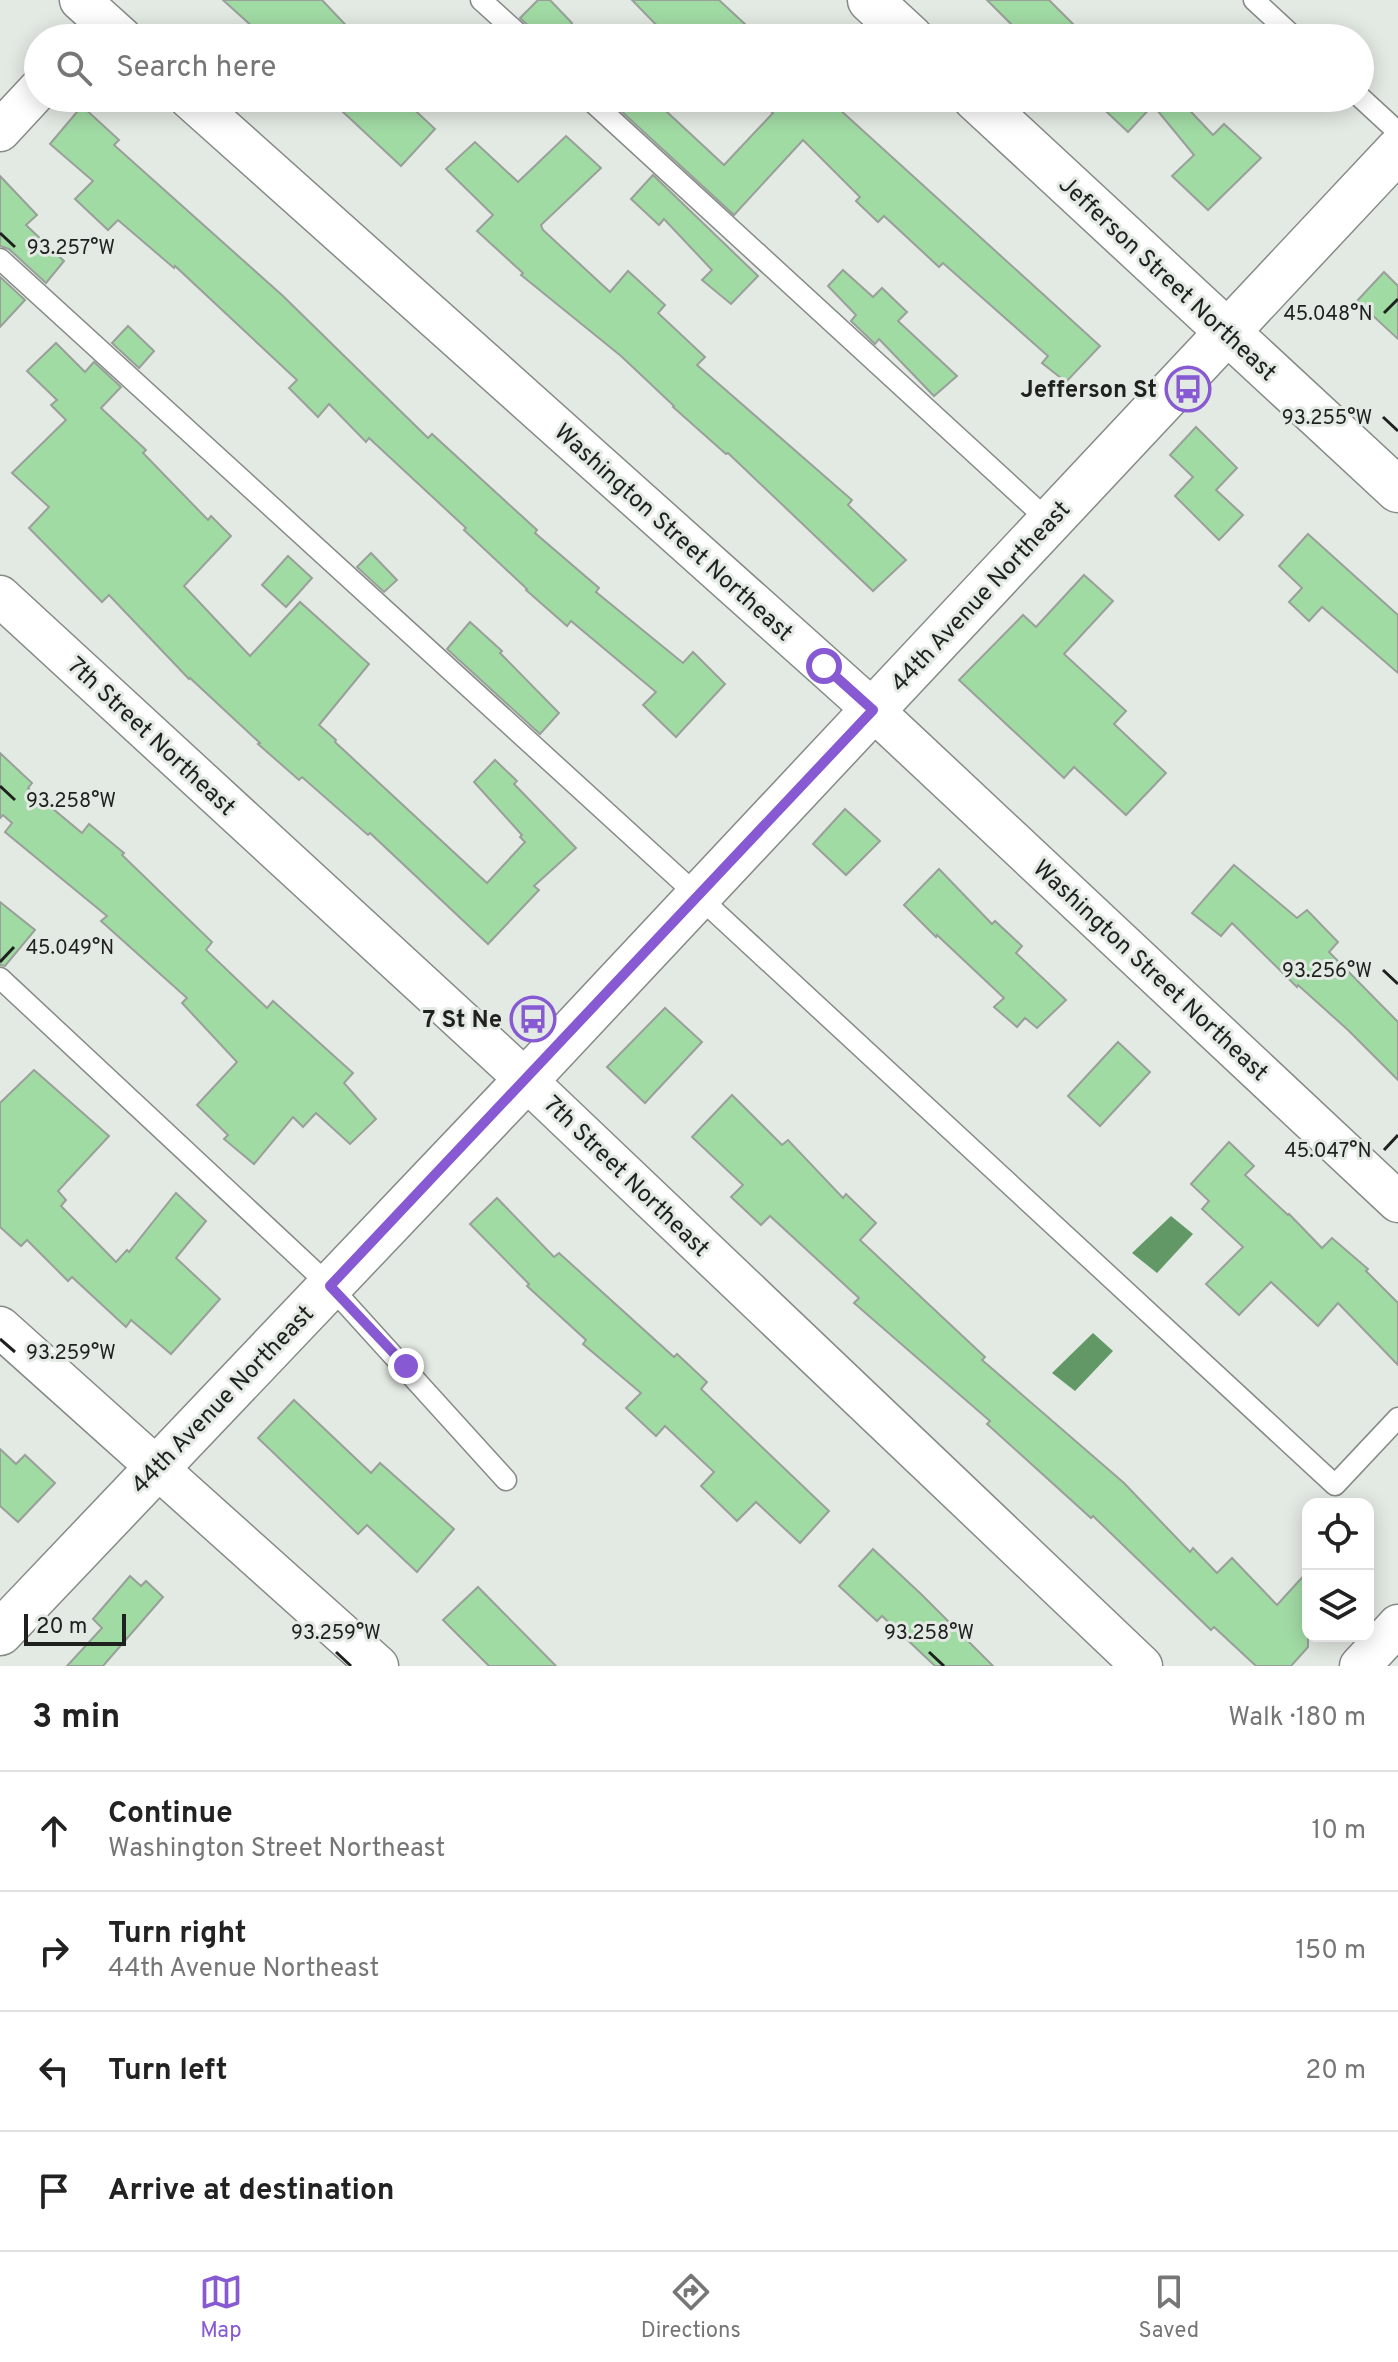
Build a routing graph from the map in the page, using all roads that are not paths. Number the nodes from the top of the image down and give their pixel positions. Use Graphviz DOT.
graph roads {
  1 [pos="481,0"];
  2 [pos="870,0"];
  3 [pos="1254,0"];
  4 [pos="508,24"];
  5 [pos="896,24"];
  6 [pos="1280,24"];
  7 [pos="24,105"];
  8 [pos="1374,110"];
  9 [pos="205,112"];
  10 [pos="603,112"];
  11 [pos="990,112"];
  12 [pos="0,131"];
  13 [pos="1398,132"];
  14 [pos="1398,150"];
  15 [pos="0,259"];
  16 [pos="1227,333"];
  17 [pos="1398,490"];
  18 [pos="1050,522"];
  19 [pos="0,596"];
  20 [pos="873,710"];
  21 [pos="698,896"];
  22 [pos="0,978"];
  23 [pos="526,1080"];
  24 [pos="1398,1202"];
  25 [pos="330,1286"];
  26 [pos="0,1327"];
  27 [pos="1398,1418"];
  28 [pos="157,1468"];
  29 [pos="506,1480"];
  30 [pos="1398,1625"];
  31 [pos="0,1633"];
  32 [pos="378,1666"];
  33 [pos="1142,1666"];
  34 [pos="1360,1666"];
  1 -- 4 [label="lane"];
  2 -- 5 [label="street"];
  3 -- 6 [label="lane"];
  7 -- 12 [label="street"];
  8 -- 13 [label="lane"];
  9 -- 20 [label="street, Washington Street Northeast"];
  10 -- 18 [label="lane"];
  11 -- 16 [label="street, Jefferson Street Northeast"];
  14 -- 16 [label="street, 44th Avenue Northeast"];
  15 -- 21 [label="lane"];
  16 -- 17 [label="street, Jefferson Street Northeast"];
  16 -- 18 [label="street, 44th Avenue Northeast"];
  18 -- 20 [label="street, 44th Avenue Northeast"];
  19 -- 23 [label="street, 7th Street Northeast"];
  20 -- 21 [label="street, 44th Avenue Northeast"];
  20 -- 24 [label="street, Washington Street Northeast"];
  21 -- 23 [label="street, 44th Avenue Northeast"];
  21 -- 27 [label="lane"];
  22 -- 25 [label="lane"];
  23 -- 25 [label="street, 44th Avenue Northeast"];
  23 -- 33 [label="street, 7th Street Northeast"];
  25 -- 28 [label="street, 44th Avenue Northeast"];
  25 -- 29 [label="lane"];
  26 -- 28 [label="street"];
  28 -- 31 [label="street, 44th Avenue Northeast"];
  28 -- 32 [label="street"];
  30 -- 34 [label="street"];
}
